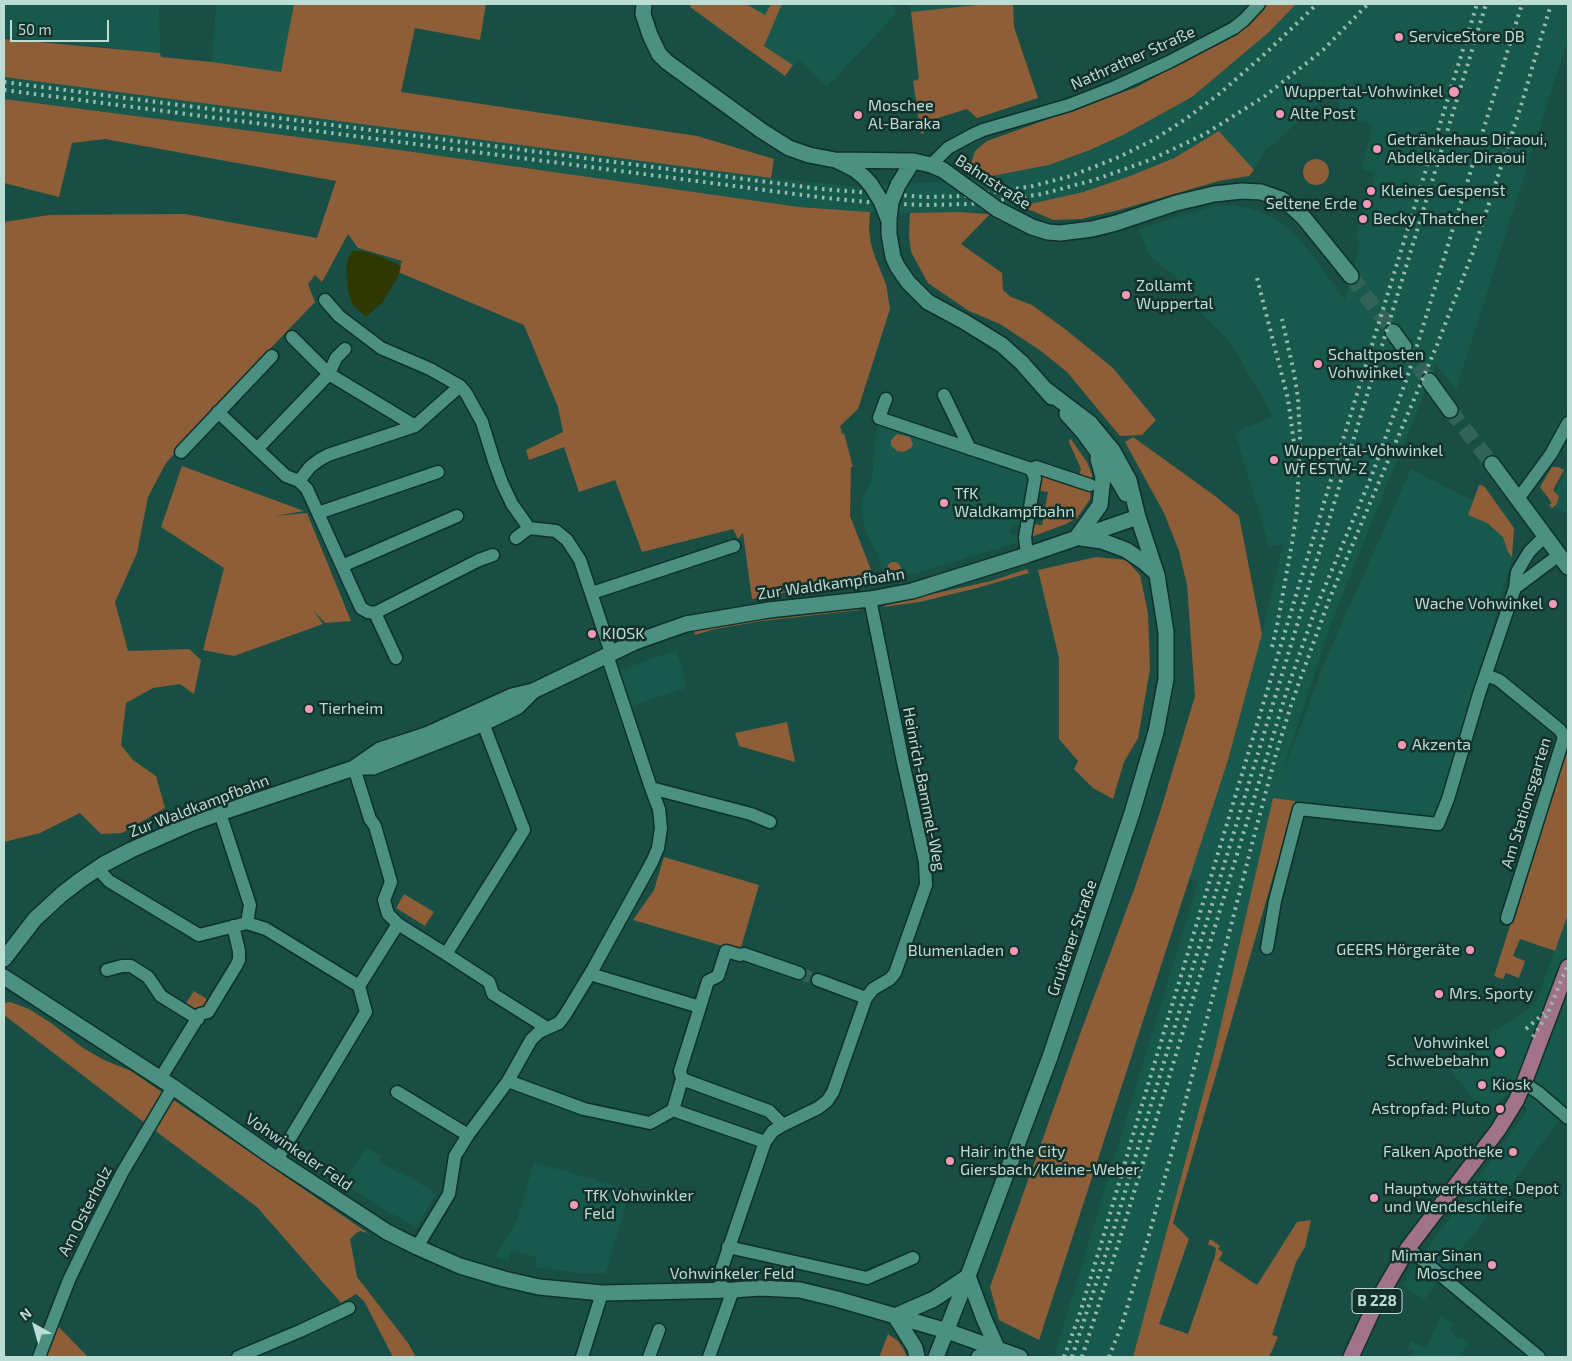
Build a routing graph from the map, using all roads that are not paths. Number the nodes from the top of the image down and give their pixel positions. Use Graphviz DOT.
graph roads {
  1 [pos="644,4"];
  2 [pos="1259,4"];
  3 [pos="835,160"];
  4 [pos="913,161"];
  5 [pos="931,165"];
  6 [pos="889,227"];
  7 [pos="1351,276"];
  8 [pos="325,300"];
  9 [pos="1393,332"];
  10 [pos="292,337"];
  11 [pos="352,340"];
  12 [pos="1404,347"];
  13 [pos="272,356"];
  14 [pos="329,374"];
  15 [pos="1429,381"];
  16 [pos="460,386"];
  17 [pos="1045,389"];
  18 [pos="944,395"];
  19 [pos="886,399"];
  20 [pos="1450,410"];
  21 [pos="218,412"];
  22 [pos="1568,423"];
  23 [pos="415,426"];
  24 [pos="257,449"];
  25 [pos="970,449"];
  26 [pos="1096,450"];
  27 [pos="181,452"];
  28 [pos="1492,464"];
  29 [pos="1031,469"];
  30 [pos="438,472"];
  31 [pos="299,481"];
  32 [pos="1090,485"];
  33 [pos="1518,500"];
  34 [pos="318,513"];
  35 [pos="457,516"];
  36 [pos="1138,517"];
  37 [pos="529,528"];
  38 [pos="1545,536"];
  39 [pos="1077,537"];
  40 [pos="516,538"];
  41 [pos="734,546"];
  42 [pos="493,555"];
  43 [pos="1028,555"];
  44 [pos="1564,561"];
  45 [pos="342,566"];
  46 [pos="1157,575"];
  47 [pos="1514,588"];
  48 [pos="592,593"];
  49 [pos="870,599"];
  50 [pos="375,612"];
  51 [pos="609,654"];
  52 [pos="396,658"];
  53 [pos="1486,675"];
  54 [pos="533,691"];
  55 [pos="482,724"];
  56 [pos="354,768"];
  57 [pos="651,788"];
  58 [pos="220,813"];
  59 [pos="770,822"];
  60 [pos="98,869"];
  61 [pos="1507,918"];
  62 [pos="247,923"];
  63 [pos="398,924"];
  64 [pos="233,926"];
  65 [pos="1267,948"];
  66 [pos="446,954"];
  67 [pos="4,959"];
  68 [pos="1568,967"];
  69 [pos="107,970"];
  70 [pos="799,973"];
  71 [pos="590,974"];
  72 [pos="4,977"];
  73 [pos="818,980"];
  74 [pos="359,986"];
  75 [pos="866,998"];
  76 [pos="700,1007"];
  77 [pos="198,1019"];
  78 [pos="547,1028"];
  79 [pos="682,1079"];
  80 [pos="508,1081"];
  81 [pos="166,1083"];
  82 [pos="1524,1083"];
  83 [pos="397,1092"];
  84 [pos="673,1110"];
  85 [pos="1568,1118"];
  86 [pos="783,1125"];
  87 [pos="468,1135"];
  88 [pos="765,1142"];
  89 [pos="277,1160"];
  90 [pos="417,1247"];
  91 [pos="728,1247"];
  92 [pos="1408,1248"];
  93 [pos="913,1258"];
  94 [pos="968,1276"];
  95 [pos="726,1290"];
  96 [pos="602,1293"];
  97 [pos="349,1308"];
  98 [pos="895,1316"];
  99 [pos="659,1330"];
  100 [pos="947,1330"];
  101 [pos="998,1350"];
  102 [pos="39,1357"];
  103 [pos="238,1357"];
  104 [pos="582,1357"];
  105 [pos="649,1357"];
  106 [pos="709,1357"];
  107 [pos="917,1357"];
  108 [pos="936,1357"];
  109 [pos="979,1357"];
  110 [pos="1020,1357"];
  111 [pos="1351,1357"];
  112 [pos="1539,1357"];
  1 -- 3 [label="main road, Bahnstraße"];
  2 -- 5 [label="street, Nathrather Straße"];
  3 -- 4 [label="main road, Bahnstraße"];
  3 -- 6 [label="main road, bridge"];
  4 -- 5 [label="main road, Bahnstraße"];
  4 -- 6 [label="main road, Gruitener Straße, bridge"];
  5 -- 7 [label="main road, Bahnstraße, bridge"];
  6 -- 17 [label="main road, Gruitener Straße"];
  8 -- 11 [label="street"];
  9 -- 12 [label="main road"];
  10 -- 14 [label="street"];
  11 -- 14 [label="street"];
  11 -- 16 [label="street"];
  13 -- 21 [label="street"];
  14 -- 23 [label="street"];
  14 -- 24 [label="street"];
  15 -- 20 [label="main road"];
  16 -- 23 [label="street"];
  16 -- 37 [label="street"];
  17 -- 26 [label="main road, Gruitener Straße"];
  17 -- 36 [label="main road, Gruitener Straße"];
  18 -- 25 [label="street"];
  19 -- 25 [label="street"];
  21 -- 24 [label="street"];
  21 -- 27 [label="street"];
  22 -- 33 [label="street"];
  23 -- 31 [label="street"];
  24 -- 31 [label="street"];
  25 -- 29 [label="street"];
  26 -- 36 [label="main road, Gruitener Straße"];
  26 -- 39 [label="main road"];
  28 -- 33 [label="main road"];
  29 -- 32 [label="street"];
  29 -- 43 [label="street"];
  30 -- 34 [label="street"];
  31 -- 34 [label="street"];
  33 -- 38 [label="main road"];
  34 -- 45 [label="street"];
  35 -- 45 [label="street"];
  36 -- 39 [label="main road, Zur Waldkampfbahn"];
  36 -- 46 [label="main road, Gruitener Straße"];
  37 -- 40 [label="street"];
  37 -- 48 [label="street"];
  38 -- 44 [label="main road"];
  38 -- 47 [label="street"];
  39 -- 43 [label="main road, Zur Waldkampfbahn"];
  39 -- 46 [label="main road"];
  41 -- 48 [label="street"];
  42 -- 50 [label="street"];
  43 -- 49 [label="main road, Zur Waldkampfbahn"];
  44 -- 47 [label="street"];
  45 -- 50 [label="street"];
  46 -- 94 [label="main road, Gruitener Straße"];
  47 -- 53 [label="street"];
  48 -- 51 [label="street"];
  49 -- 51 [label="main road, Zur Waldkampfbahn"];
  49 -- 75 [label="street, Heinrich-Bammel-Weg"];
  50 -- 52 [label="street"];
  51 -- 54 [label="main road, Zur Waldkampfbahn"];
  51 -- 57 [label="street"];
  53 -- 61 [label="street, Am Stationsgarten"];
  53 -- 65 [label="street"];
  54 -- 55 [label="main road, Zur Waldkampfbahn"];
  54 -- 56 [label="main road, Zur Waldkampfbahn"];
  55 -- 56 [label="main road, Zur Waldkampfbahn"];
  55 -- 66 [label="street"];
  56 -- 58 [label="main road, Zur Waldkampfbahn"];
  56 -- 63 [label="street"];
  57 -- 59 [label="street"];
  57 -- 71 [label="street"];
  58 -- 60 [label="main road, Zur Waldkampfbahn"];
  58 -- 62 [label="street"];
  60 -- 64 [label="street"];
  60 -- 67 [label="main road, Zur Waldkampfbahn"];
  62 -- 64 [label="street"];
  62 -- 74 [label="street"];
  63 -- 66 [label="street"];
  63 -- 74 [label="street"];
  64 -- 77 [label="street, Am Osterholz"];
  66 -- 78 [label="street"];
  68 -- 82 [label="main road, B 228"];
  69 -- 77 [label="street"];
  70 -- 76 [label="street"];
  71 -- 76 [label="street"];
  71 -- 78 [label="street"];
  72 -- 81 [label="main road, Vohwinkeler Feld"];
  73 -- 75 [label="street"];
  74 -- 89 [label="street"];
  75 -- 86 [label="street"];
  76 -- 79 [label="street"];
  77 -- 81 [label="street, Am Osterholz"];
  78 -- 80 [label="street"];
  79 -- 84 [label="street"];
  79 -- 86 [label="street"];
  80 -- 84 [label="street"];
  80 -- 87 [label="street"];
  81 -- 89 [label="main road, Vohwinkeler Feld"];
  81 -- 102 [label="street, Am Osterholz"];
  82 -- 85 [label="street"];
  82 -- 92 [label="main road, B 228"];
  83 -- 87 [label="street"];
  84 -- 88 [label="street"];
  86 -- 88 [label="street"];
  87 -- 90 [label="street"];
  88 -- 91 [label="street"];
  89 -- 90 [label="main road, Vohwinkeler Feld"];
  90 -- 96 [label="main road, Vohwinkeler Feld"];
  91 -- 93 [label="street"];
  91 -- 95 [label="street"];
  92 -- 111 [label="main road, B 228"];
  92 -- 112 [label="street"];
  94 -- 98 [label="main road"];
  94 -- 100 [label="main road, Gruitener Straße"];
  94 -- 101 [label="main road"];
  95 -- 96 [label="main road, Vohwinkeler Feld"];
  95 -- 98 [label="main road, Vohwinkeler Feld"];
  95 -- 106 [label="street"];
  96 -- 104 [label="street"];
  97 -- 103 [label="street"];
  98 -- 100 [label="main road, Vohwinkeler Feld"];
  98 -- 107 [label="main road"];
  99 -- 105 [label="street"];
  100 -- 101 [label="main road, Vohwinkeler Feld"];
  100 -- 108 [label="main road, Gruitener Straße"];
  101 -- 109 [label="main road"];
  101 -- 110 [label="main road, Vohwinkeler Feld"];
}
